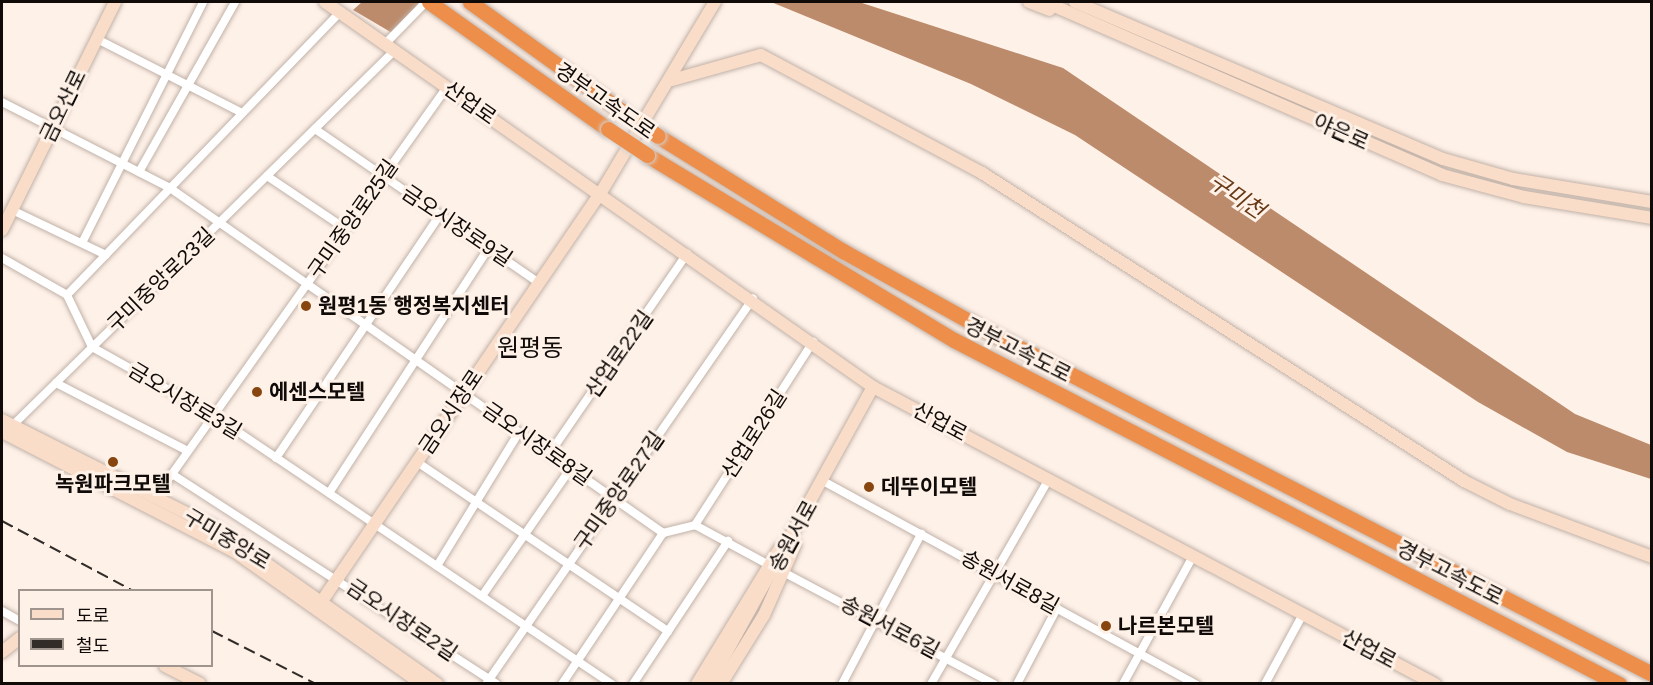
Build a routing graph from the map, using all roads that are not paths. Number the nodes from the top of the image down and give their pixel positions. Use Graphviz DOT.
graph roads {
  1 [pos="116,2"];
  2 [pos="203,2"];
  3 [pos="235,2"];
  4 [pos="325,2"];
  5 [pos="428,2"];
  6 [pos="470,2"];
  7 [pos="715,2"];
  8 [pos="1029,2"];
  9 [pos="1045,2"];
  10 [pos="1075,2"];
  11 [pos="1086,2"];
  12 [pos="340,12"];
  13 [pos="1155,37"];
  14 [pos="97,39"];
  15 [pos="390,47"];
  16 [pos="1209,74"];
  17 [pos="167,75"];
  18 [pos="672,80"];
  19 [pos="185,85"];
  20 [pos="447,87"];
  21 [pos="2,102"];
  22 [pos="242,113"];
  23 [pos="52,128"];
  24 [pos="315,129"];
  25 [pos="120,164"];
  26 [pos="139,172"];
  27 [pos="267,176"];
  28 [pos="383,176"];
  29 [pos="170,188"];
  30 [pos="600,194"];
  31 [pos="1652,202"];
  32 [pos="12,210"];
  33 [pos="440,215"];
  34 [pos="1652,218"];
  35 [pos="220,222"];
  36 [pos="346,229"];
  37 [pos="2,230"];
  38 [pos="82,243"];
  39 [pos="489,248"];
  40 [pos="687,254"];
  41 [pos="106,255"];
  42 [pos="2,258"];
  43 [pos="307,283"];
  44 [pos="539,283"];
  45 [pos="67,295"];
  46 [pos="753,299"];
  47 [pos="367,325"];
  48 [pos="813,342"];
  49 [pos="92,347"];
  50 [pos="417,360"];
  51 [pos="56,383"];
  52 [pos="873,387"];
  53 [pos="464,393"];
  54 [pos="213,415"];
  55 [pos="5,426"];
  56 [pos="519,432"];
  57 [pos="188,451"];
  58 [pos="550,453"];
  59 [pos="276,458"];
  60 [pos="417,462"];
  61 [pos="571,468"];
  62 [pos="172,474"];
  63 [pos="1049,479"];
  64 [pos="823,481"];
  65 [pos="329,493"];
  66 [pos="154,498"];
  67 [pos="614,499"];
  68 [pos="477,502"];
  69 [pos="374,524"];
  70 [pos="695,525"];
  71 [pos="663,533"];
  72 [pos="525,534"];
  73 [pos="921,534"];
  74 [pos="728,541"];
  75 [pos="1193,555"];
  76 [pos="1652,557"];
  77 [pos="569,564"];
  78 [pos="437,566"];
  79 [pos="776,568"];
  80 [pos="994,574"];
  81 [pos="338,577"];
  82 [pos="482,596"];
  83 [pos="620,598"];
  84 [pos="322,601"];
  85 [pos="1057,608"];
  86 [pos="2,611"];
  87 [pos="1303,614"];
  88 [pos="876,619"];
  89 [pos="18,620"];
  90 [pos="526,626"];
  91 [pos="668,631"];
  92 [pos="18,640"];
  93 [pos="2,652"];
  94 [pos="1140,653"];
  95 [pos="946,657"];
  96 [pos="578,660"];
  97 [pos="167,667"];
  98 [pos="1652,674"];
  99 [pos="491,682"];
  100 [pos="200,684"];
  101 [pos="422,684"];
  102 [pos="437,684"];
  103 [pos="562,684"];
  104 [pos="612,684"];
  105 [pos="633,684"];
  106 [pos="697,684"];
  107 [pos="709,684"];
  108 [pos="721,684"];
  109 [pos="842,684"];
  110 [pos="931,684"];
  111 [pos="994,684"];
  112 [pos="1017,684"];
  113 [pos="1123,684"];
  114 [pos="1196,684"];
  115 [pos="1265,684"];
  116 [pos="1435,684"];
  117 [pos="1619,684"];
  1 -- 14 [label="street, 금오산로"];
  2 -- 17 [label="street"];
  3 -- 19 [label="street"];
  4 -- 12 [label="street, 산업로"];
  5 -- 15 [label="street, 구미중앙로23길"];
  5 -- 117 [label="highway, 경부고속도로, bridge"];
  6 -- 98 [label="highway, 경부고속도로, bridge"];
  7 -- 18 [label="street"];
  8 -- 16 [label="street"];
  9 -- 16 [label="street, 야은로"];
  10 -- 13 [label="street, 야은로"];
  11 -- 13 [label="street"];
  12 -- 15 [label="street, 산업로"];
  12 -- 22 [label="street"];
  13 -- 31 [label="street, 야은로"];
  14 -- 17 [label="street"];
  14 -- 23 [label="street, 금오산로"];
  15 -- 20 [label="street, 산업로"];
  15 -- 24 [label="street, 구미중앙로23길"];
  16 -- 34 [label="street, 야은로"];
  17 -- 19 [label="street"];
  17 -- 25 [label="street"];
  18 -- 30 [label="street"];
  18 -- 76 [label="street"];
  19 -- 22 [label="street"];
  19 -- 26 [label="street"];
  20 -- 28 [label="street, 구미중앙로25길"];
  20 -- 30 [label="street, 산업로"];
  21 -- 23 [label="street, 금오시장로8길"];
  22 -- 29 [label="street"];
  23 -- 25 [label="street, 금오시장로8길"];
  23 -- 32 [label="street, 금오산로"];
  24 -- 27 [label="street, 구미중앙로23길"];
  24 -- 28 [label="street, 금오시장로9길"];
  25 -- 26 [label="street, 금오시장로8길"];
  25 -- 38 [label="street"];
  26 -- 29 [label="street, 금오시장로8길"];
  27 -- 35 [label="street, 구미중앙로23길"];
  27 -- 36 [label="street"];
  28 -- 33 [label="street, 금오시장로9길"];
  28 -- 36 [label="street, 구미중앙로25길"];
  29 -- 35 [label="street, 금오시장로8길"];
  29 -- 41 [label="street"];
  30 -- 40 [label="street, 산업로"];
  30 -- 44 [label="street, 금오시장로"];
  32 -- 37 [label="street, 금오산로"];
  32 -- 38 [label="street"];
  33 -- 39 [label="street, 금오시장로9길"];
  33 -- 47 [label="street"];
  35 -- 43 [label="street, 금오시장로8길"];
  35 -- 49 [label="street, 구미중앙로23길"];
  36 -- 43 [label="street, 구미중앙로25길"];
  38 -- 41 [label="street"];
  39 -- 44 [label="street, 금오시장로9길"];
  39 -- 50 [label="street"];
  40 -- 46 [label="street, 산업로"];
  40 -- 58 [label="street, 산업로22길"];
  41 -- 45 [label="street"];
  42 -- 45 [label="street"];
  43 -- 47 [label="street, 금오시장로8길"];
  43 -- 54 [label="street, 구미중앙로25길"];
  44 -- 53 [label="street, 금오시장로"];
  45 -- 49 [label="street"];
  46 -- 48 [label="street, 산업로"];
  46 -- 67 [label="street, 구미중앙로27길"];
  47 -- 50 [label="street, 금오시장로8길"];
  47 -- 59 [label="street"];
  48 -- 52 [label="street, 산업로"];
  48 -- 70 [label="street, 산업로26길"];
  49 -- 51 [label="street, 구미중앙로23길"];
  49 -- 54 [label="street, 금오시장로3길"];
  50 -- 53 [label="street, 금오시장로8길"];
  50 -- 65 [label="street"];
  51 -- 55 [label="street, 구미중앙로23길"];
  51 -- 57 [label="street"];
  52 -- 63 [label="street, 산업로"];
  52 -- 64 [label="street, 송원서로"];
  53 -- 56 [label="street, 금오시장로8길"];
  53 -- 60 [label="street, 금오시장로"];
  54 -- 57 [label="street, 구미중앙로25길"];
  54 -- 59 [label="street, 금오시장로3길"];
  55 -- 66 [label="street, 구미중앙로"];
  55 -- 101 [label="street, 구미중앙로"];
  56 -- 58 [label="street, 금오시장로8길"];
  56 -- 68 [label="street"];
  57 -- 62 [label="street, 구미중앙로25길"];
  58 -- 61 [label="street, 금오시장로8길"];
  59 -- 65 [label="street, 금오시장로3길"];
  60 -- 68 [label="street"];
  60 -- 69 [label="street, 금오시장로"];
  61 -- 67 [label="street, 금오시장로8길"];
  61 -- 72 [label="street"];
  62 -- 66 [label="street, 구미중앙로25길"];
  62 -- 81 [label="street, 금오시장로2길"];
  63 -- 75 [label="street, 산업로"];
  63 -- 80 [label="street"];
  64 -- 73 [label="street, 송원서로8길"];
  64 -- 79 [label="street, 송원서로"];
  65 -- 69 [label="street, 금오시장로3길"];
  66 -- 84 [label="street, 구미중앙로"];
  67 -- 71 [label="street, 금오시장로8길"];
  67 -- 77 [label="street, 구미중앙로27길"];
  68 -- 72 [label="street"];
  68 -- 78 [label="street"];
  69 -- 78 [label="street, 금오시장로3길"];
  69 -- 81 [label="street, 금오시장로"];
  70 -- 71 [label="street"];
  70 -- 74 [label="street"];
  71 -- 83 [label="street"];
  72 -- 77 [label="street"];
  72 -- 82 [label="street"];
  73 -- 80 [label="street, 송원서로8길"];
  73 -- 88 [label="street"];
  74 -- 79 [label="street"];
  74 -- 91 [label="street"];
  75 -- 87 [label="street, 산업로"];
  75 -- 94 [label="street"];
  77 -- 83 [label="street"];
  77 -- 90 [label="street, 구미중앙로27길"];
  78 -- 82 [label="street, 금오시장로3길"];
  79 -- 88 [label="street, 송원서로6길"];
  79 -- 106 [label="street"];
  79 -- 107 [label="street, 송원서로"];
  79 -- 108 [label="street"];
  80 -- 85 [label="street, 송원서로8길"];
  80 -- 95 [label="street"];
  81 -- 84 [label="street, 금오시장로"];
  81 -- 99 [label="street, 금오시장로2길"];
  82 -- 90 [label="street, 금오시장로3길"];
  83 -- 91 [label="street"];
  83 -- 96 [label="street"];
  84 -- 102 [label="street, 구미중앙로"];
  85 -- 94 [label="street, 송원서로8길"];
  85 -- 112 [label="street"];
  86 -- 89 [label="street"];
  87 -- 115 [label="street"];
  87 -- 116 [label="street, 산업로"];
  88 -- 95 [label="street, 송원서로6길"];
  88 -- 109 [label="street"];
  90 -- 96 [label="street, 금오시장로3길"];
  90 -- 99 [label="street, 구미중앙로27길"];
  91 -- 105 [label="street"];
  92 -- 93 [label="street"];
  94 -- 113 [label="street"];
  94 -- 114 [label="street, 송원서로8길"];
  95 -- 110 [label="street"];
  95 -- 111 [label="street, 송원서로6길"];
  96 -- 103 [label="street"];
  96 -- 104 [label="street, 금오시장로3길"];
  97 -- 100 [label="street"];
}
